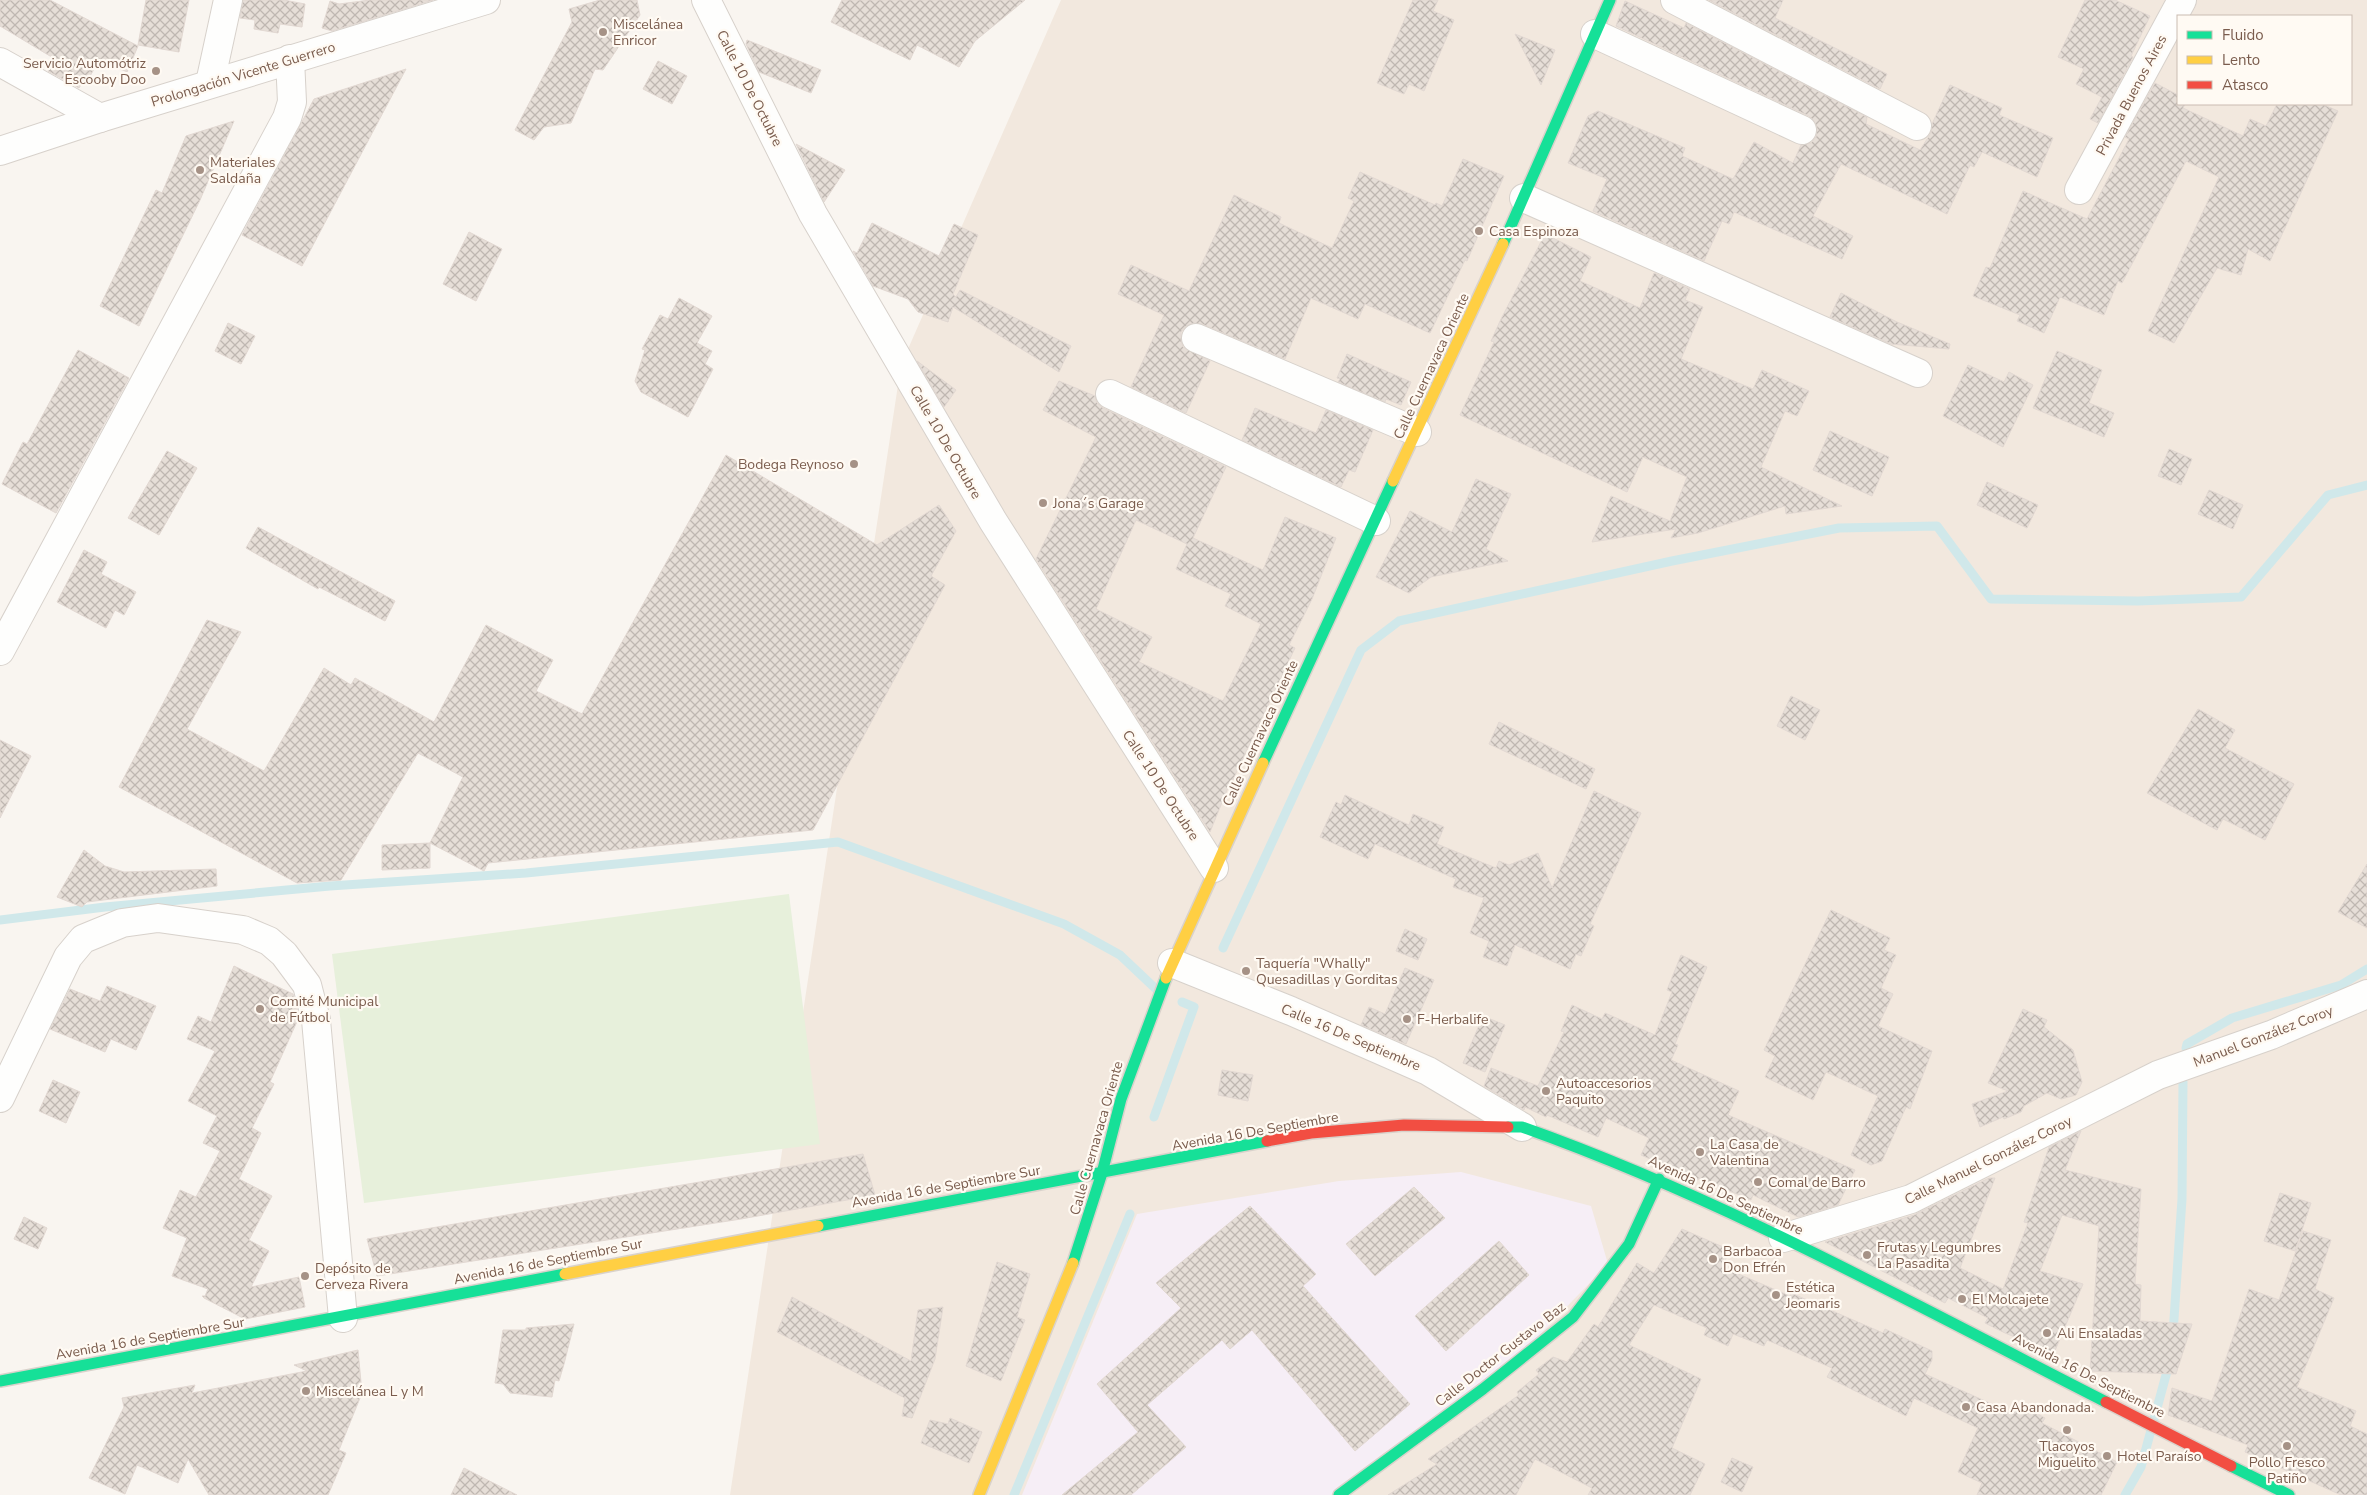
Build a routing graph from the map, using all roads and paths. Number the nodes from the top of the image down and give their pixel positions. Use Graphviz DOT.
graph roads {
  1 [pos="228,0"];
  2 [pos="486,0"];
  3 [pos="706,0"];
  4 [pos="1610,0"];
  5 [pos="1675,0"];
  6 [pos="2182,0"];
  7 [pos="1595,34"];
  8 [pos="290,59"];
  9 [pos="0,62"];
  10 [pos="210,83"];
  11 [pos="100,118"];
  12 [pos="1917,126"];
  13 [pos="1802,130"];
  14 [pos="0,151"];
  15 [pos="2079,190"];
  16 [pos="1524,198"];
  17 [pos="1196,338"];
  18 [pos="1918,373"];
  19 [pos="1110,394"];
  20 [pos="1417,432"];
  21 [pos="1376,521"];
  22 [pos="0,651"];
  23 [pos="1214,868"];
  24 [pos="1172,964"];
  25 [pos="2367,994"];
  26 [pos="2158,1076"];
  27 [pos="0,1098"];
  28 [pos="1522,1127"];
  29 [pos="1102,1173"];
  30 [pos="1659,1179"];
  31 [pos="1783,1238"];
  32 [pos="343,1318"];
  33 [pos="0,1381"];
  34 [pos="979,1495"];
  35 [pos="1339,1495"];
  36 [pos="2290,1495"];
  1 -- 10 [label="street"];
  2 -- 8 [label="street, Prolongación Vicente Guerrero"];
  3 -- 23 [label="street, Calle 10 De Octubre"];
  4 -- 7 [label="main road, Calle Cuernavaca Oriente"];
  5 -- 12 [label="street"];
  6 -- 15 [label="street, Privada Buenos Aires"];
  7 -- 13 [label="street"];
  7 -- 16 [label="main road, Calle Cuernavaca Oriente"];
  8 -- 10 [label="street, Prolongación Vicente Guerrero"];
  8 -- 22 [label="street"];
  9 -- 11 [label="street"];
  10 -- 11 [label="street, Prolongación Vicente Guerrero"];
  11 -- 14 [label="street, Prolongación Vicente Guerrero"];
  16 -- 18 [label="street"];
  16 -- 20 [label="main road, Calle Cuernavaca Oriente"];
  17 -- 20 [label="street"];
  19 -- 21 [label="street"];
  20 -- 21 [label="main road, Calle Cuernavaca Oriente"];
  21 -- 23 [label="main road, Calle Cuernavaca Oriente"];
  23 -- 24 [label="main road, Calle Cuernavaca Oriente"];
  24 -- 28 [label="street, Calle 16 De Septiembre"];
  24 -- 29 [label="main road, Calle Cuernavaca Oriente"];
  25 -- 26 [label="street, Manuel González Coroy"];
  26 -- 31 [label="street, Calle Manuel González Coroy"];
  27 -- 32 [label="street"];
  28 -- 29 [label="main road, Avenida 16 De Septiembre"];
  28 -- 30 [label="main road, Avenida 16 De Septiembre"];
  29 -- 32 [label="main road, Avenida 16 de Septiembre Sur"];
  29 -- 34 [label="main road, Calle Cuernavaca Oriente"];
  30 -- 31 [label="main road, Avenida 16 De Septiembre"];
  30 -- 35 [label="main road, Calle Doctor Gustavo Baz"];
  31 -- 36 [label="main road, Avenida 16 De Septiembre"];
  32 -- 33 [label="main road, Avenida 16 de Septiembre Sur"];
}
